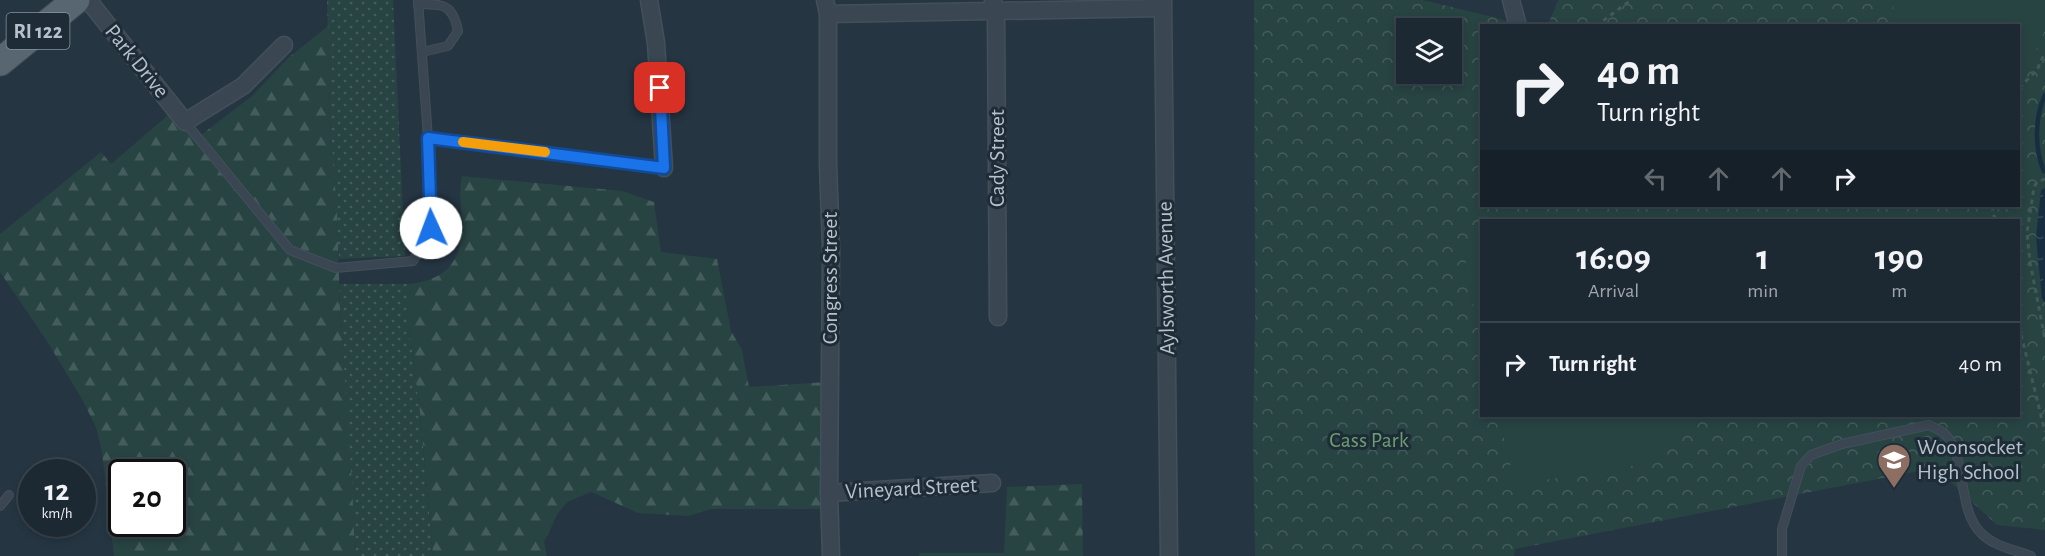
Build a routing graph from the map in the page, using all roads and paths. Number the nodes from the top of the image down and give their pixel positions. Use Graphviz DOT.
graph roads {
  1 [pos="76,0"];
  2 [pos="88,0"];
  3 [pos="649,0"];
  4 [pos="1511,0"];
  5 [pos="1631,0"];
  6 [pos="418,2"];
  7 [pos="1163,4"];
  8 [pos="995,5"];
  9 [pos="826,7"];
  10 [pos="1517,24"];
  11 [pos="1599,24"];
  12 [pos="284,45"];
  13 [pos="422,52"];
  14 [pos="2045,52"];
  15 [pos="2,56"];
  16 [pos="2020,87"];
  17 [pos="185,122"];
  18 [pos="428,138"];
  19 [pos="664,168"];
  20 [pos="2045,179"];
  21 [pos="998,317"];
  22 [pos="2020,330"];
  23 [pos="2045,339"];
  24 [pos="2045,432"];
  25 [pos="992,483"];
  26 [pos="829,493"];
  27 [pos="9,495"];
  28 [pos="0,506"];
  29 [pos="831,556"];
  30 [pos="1169,556"];
  31 [pos="1782,556"];
  32 [pos="2031,556"];
  1 -- 15 [label="main road, RI 122"];
  2 -- 17 [label="street, Park Drive"];
  3 -- 19 [label="street"];
  4 -- 10 [label="street"];
  5 -- 11 [label="path"];
  6 -- 13 [label="lane"];
  6 -- 13 [label="lane"];
  7 -- 8 [label="street"];
  7 -- 30 [label="street, Aylsworth Avenue"];
  8 -- 9 [label="street"];
  8 -- 21 [label="street, Cady Street"];
  9 -- 26 [label="street, Congress Street"];
  12 -- 17 [label="street"];
  13 -- 18 [label="lane"];
  14 -- 16 [label="path"];
  17 -- 18 [label="lane"];
  18 -- 19 [label="lane"];
  20 -- 23 [label="path"];
  22 -- 24 [label="path"];
  25 -- 26 [label="street, Vineyard Street"];
  26 -- 29 [label="street, Congress Street"];
  27 -- 28 [label="lane"];
  31 -- 32 [label="lane"];
}
